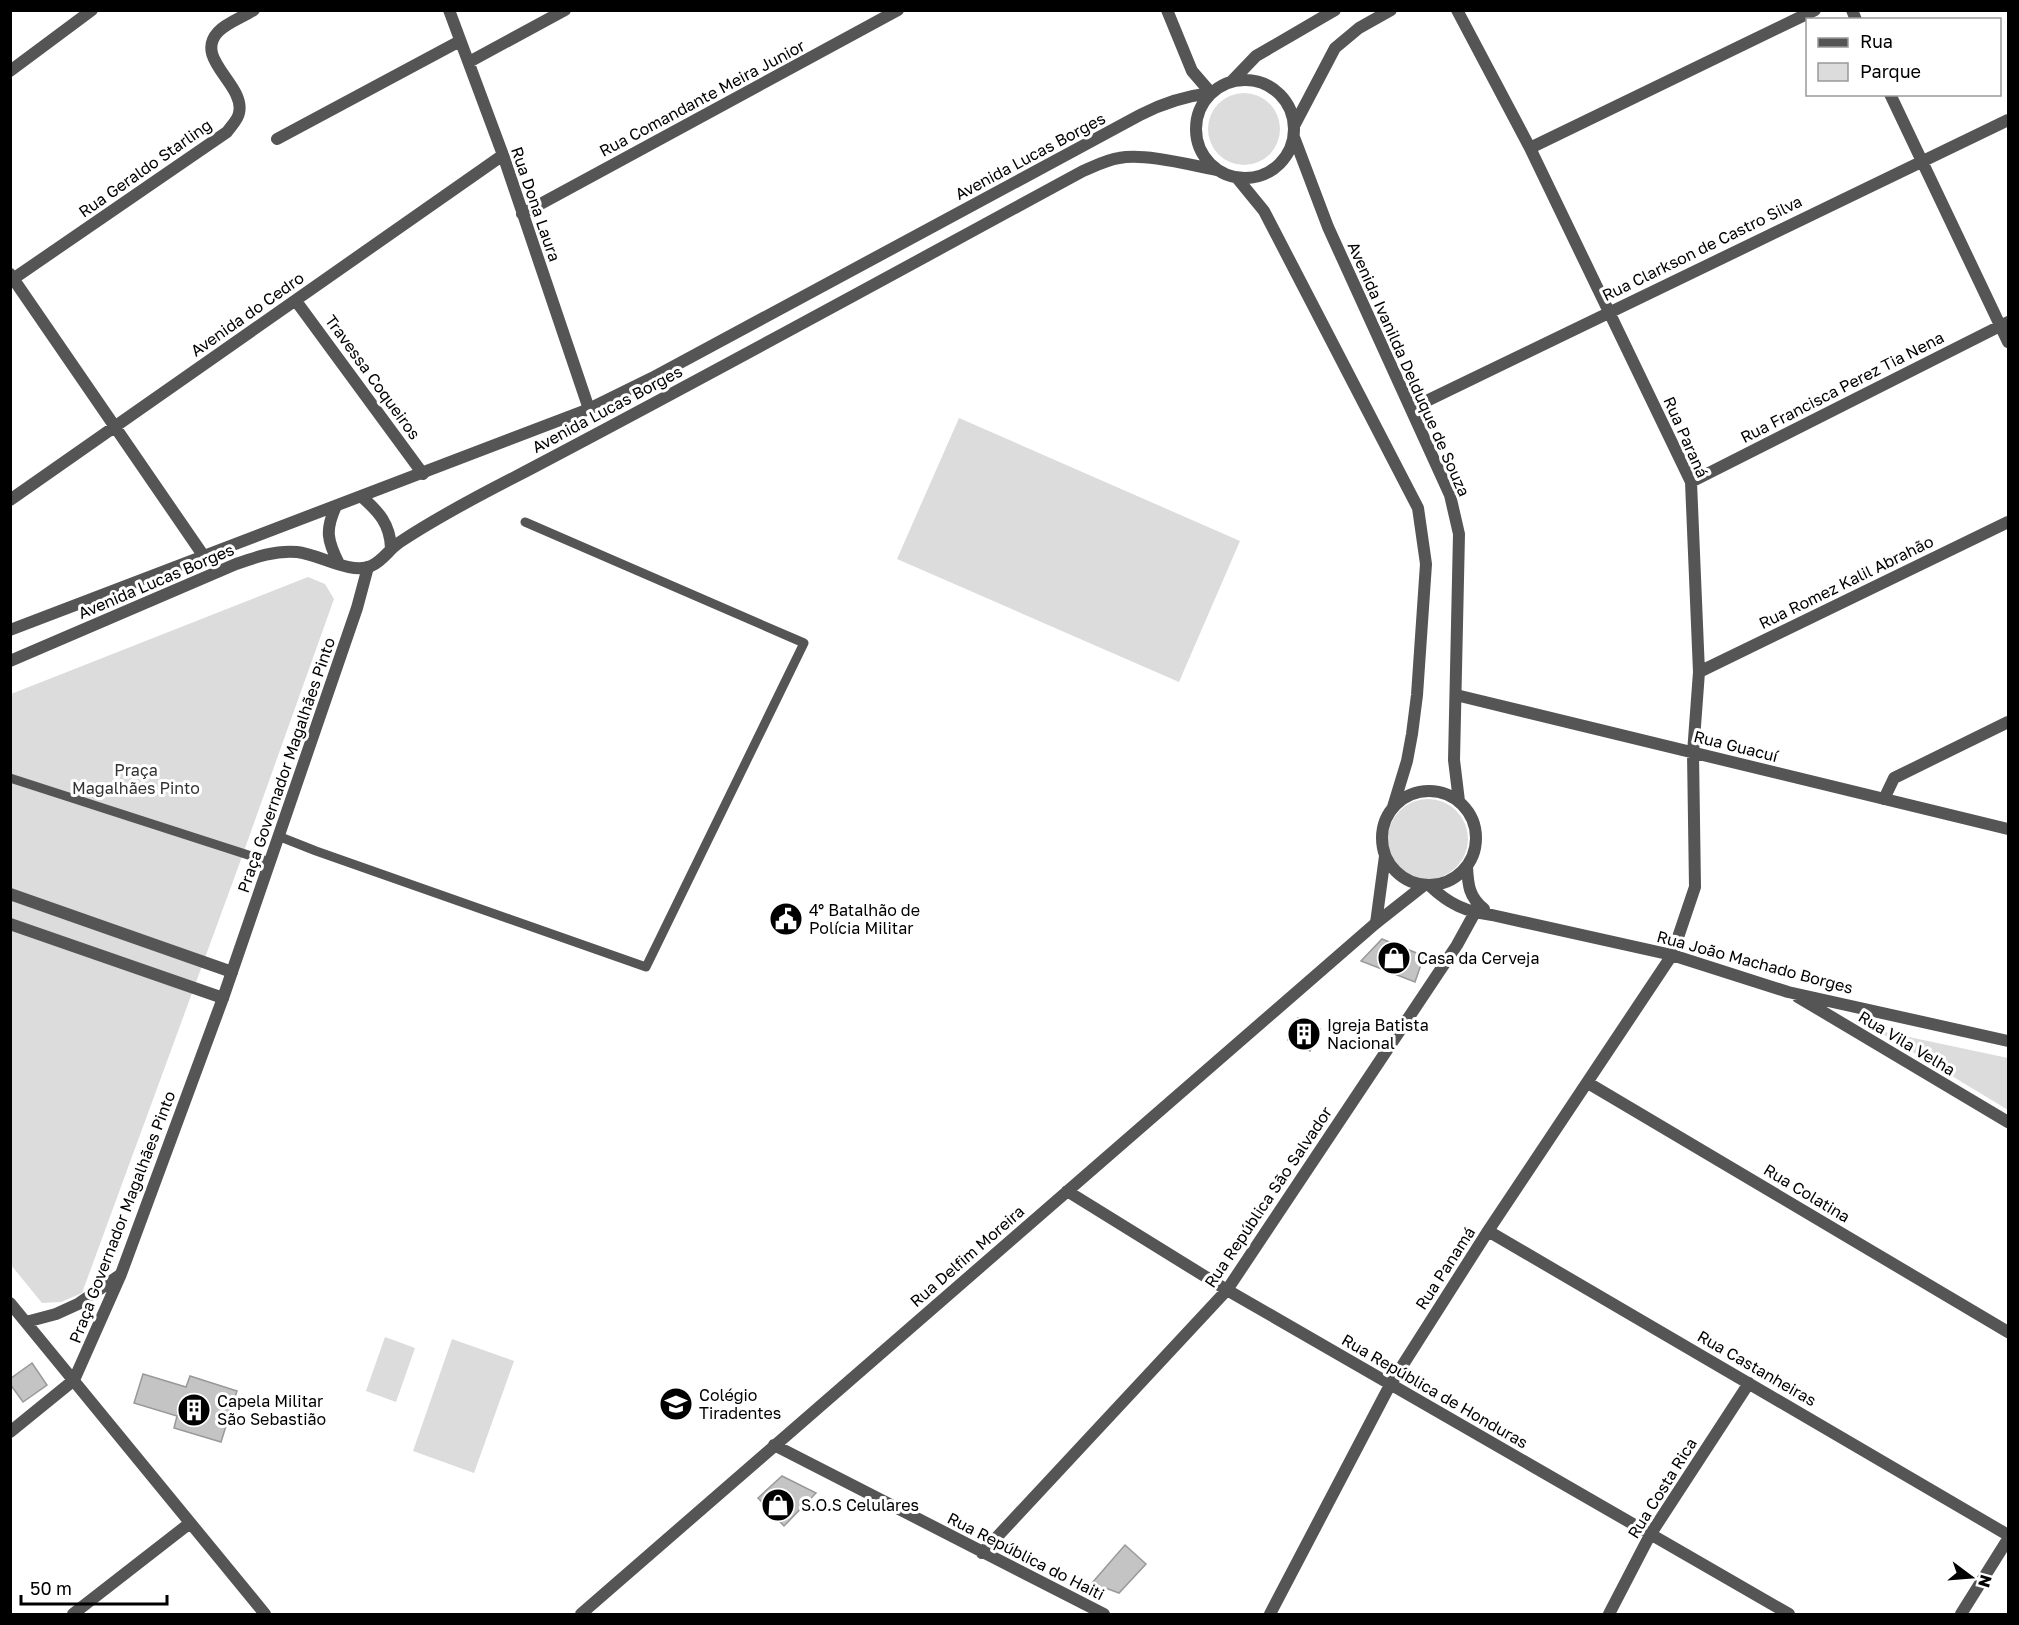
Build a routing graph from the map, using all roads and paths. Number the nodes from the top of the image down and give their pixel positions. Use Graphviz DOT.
graph roads {
  1 [pos="92,10"];
  2 [pos="254,10"];
  3 [pos="449,10"];
  4 [pos="565,10"];
  5 [pos="898,10"];
  6 [pos="1167,10"];
  7 [pos="1335,10"];
  8 [pos="1391,10"];
  9 [pos="1457,10"];
  10 [pos="1815,10"];
  11 [pos="460,41"];
  12 [pos="468,62"];
  13 [pos="10,71"];
  14 [pos="1232,81"];
  15 [pos="1211,93"];
  16 [pos="1891,96"];
  17 [pos="2008,120"];
  18 [pos="1294,131"];
  19 [pos="277,139"];
  20 [pos="1530,147"];
  21 [pos="503,155"];
  22 [pos="1921,162"];
  23 [pos="1217,170"];
  24 [pos="1237,178"];
  25 [pos="522,214"];
  26 [pos="12,278"];
  27 [pos="296,301"];
  28 [pos="1608,311"];
  29 [pos="2005,324"];
  30 [pos="2008,342"];
  31 [pos="1412,408"];
  32 [pos="589,409"];
  33 [pos="114,426"];
  34 [pos="423,474"];
  35 [pos="1691,482"];
  36 [pos="362,497"];
  37 [pos="10,500"];
  38 [pos="336,506"];
  39 [pos="525,522"];
  40 [pos="2008,522"];
  41 [pos="391,548"];
  42 [pos="203,555"];
  43 [pos="339,564"];
  44 [pos="368,567"];
  45 [pos="10,630"];
  46 [pos="10,661"];
  47 [pos="1699,672"];
  48 [pos="1456,695"];
  49 [pos="2008,722"];
  50 [pos="1693,753"];
  51 [pos="10,778"];
  52 [pos="1884,799"];
  53 [pos="1459,801"];
  54 [pos="1393,807"];
  55 [pos="2008,829"];
  56 [pos="279,836"];
  57 [pos="1384,856"];
  58 [pos="270,862"];
  59 [pos="1467,867"];
  60 [pos="1427,886"];
  61 [pos="10,894"];
  62 [pos="1477,909"];
  63 [pos="1376,923"];
  64 [pos="10,924"];
  65 [pos="1672,955"];
  66 [pos="232,972"];
  67 [pos="1788,992"];
  68 [pos="223,998"];
  69 [pos="2008,1041"];
  70 [pos="1588,1083"];
  71 [pos="2008,1122"];
  72 [pos="1067,1191"];
  73 [pos="1488,1231"];
  74 [pos="121,1274"];
  75 [pos="1227,1290"];
  76 [pos="10,1303"];
  77 [pos="26,1322"];
  78 [pos="2008,1332"];
  79 [pos="74,1380"];
  80 [pos="1749,1383"];
  81 [pos="1390,1384"];
  82 [pos="10,1432"];
  83 [pos="774,1445"];
  84 [pos="190,1523"];
  85 [pos="1650,1535"];
  86 [pos="2008,1537"];
  87 [pos="982,1553"];
  88 [pos="73,1614"];
  89 [pos="265,1614"];
  90 [pos="581,1614"];
  91 [pos="1104,1614"];
  92 [pos="1270,1614"];
  93 [pos="1609,1614"];
  94 [pos="1789,1614"];
  95 [pos="1961,1614"];
  1 -- 13 [label="street"];
  2 -- 26 [label="street, Rua Geraldo Starling"];
  3 -- 11 [label="street, Rua Dona Laura"];
  4 -- 12 [label="street"];
  5 -- 25 [label="street, Rua Comandante Meira Junior"];
  6 -- 15 [label="street"];
  7 -- 14 [label="street"];
  8 -- 18 [label="street"];
  9 -- 20 [label="street, Rua Paraná"];
  10 -- 20 [label="street"];
  11 -- 12 [label="street, Rua Dona Laura"];
  11 -- 19 [label="street"];
  12 -- 21 [label="street, Rua Dona Laura"];
  14 -- 15 [label="street"];
  14 -- 18 [label="street"];
  15 -- 23 [label="street"];
  15 -- 32 [label="street, Avenida Lucas Borges"];
  16 -- 22 [label="street"];
  17 -- 22 [label="street, Rua Clarkson de Castro Silva"];
  18 -- 24 [label="street"];
  18 -- 31 [label="street, Avenida Ivanilda Delduque de Souza"];
  20 -- 28 [label="street, Rua Paraná"];
  21 -- 25 [label="street, Rua Dona Laura"];
  21 -- 27 [label="street, Avenida do Cedro"];
  22 -- 28 [label="street, Rua Clarkson de Castro Silva"];
  22 -- 29 [label="street"];
  23 -- 24 [label="street"];
  23 -- 41 [label="street, Avenida Lucas Borges"];
  24 -- 54 [label="street"];
  25 -- 32 [label="street, Rua Dona Laura"];
  26 -- 33 [label="street"];
  27 -- 33 [label="street, Avenida do Cedro"];
  27 -- 34 [label="street, Travessa Coqueiros"];
  28 -- 31 [label="street, Rua Clarkson de Castro Silva"];
  28 -- 35 [label="street, Rua Paraná"];
  29 -- 30 [label="street"];
  29 -- 35 [label="street, Rua Francisca Perez Tia Nena"];
  31 -- 48 [label="street, Avenida Ivanilda Delduque de Souza"];
  32 -- 34 [label="street, Avenida Lucas Borges"];
  33 -- 37 [label="street, Avenida do Cedro"];
  33 -- 42 [label="street"];
  34 -- 36 [label="street, Avenida Lucas Borges"];
  35 -- 47 [label="street, Rua Paraná"];
  36 -- 38 [label="street, Avenida Lucas Borges"];
  36 -- 41 [label="street"];
  38 -- 42 [label="street, Avenida Lucas Borges"];
  38 -- 43 [label="street"];
  39 -- 56 [label="lane"];
  40 -- 47 [label="street, Rua Romez Kalil Abrahão"];
  41 -- 44 [label="street, Avenida Lucas Borges"];
  42 -- 45 [label="street, Avenida Lucas Borges"];
  43 -- 44 [label="street, Avenida Lucas Borges"];
  43 -- 46 [label="street, Avenida Lucas Borges"];
  44 -- 56 [label="street, Praça Governador Magalhães Pinto"];
  47 -- 50 [label="street, Rua Paraná"];
  48 -- 50 [label="street, Rua Guacuí"];
  48 -- 53 [label="street, Avenida Ivanilda Delduque de Souza"];
  49 -- 52 [label="street"];
  50 -- 52 [label="street, Rua Guacuí"];
  50 -- 65 [label="street, Rua Paraná"];
  51 -- 58 [label="lane"];
  52 -- 55 [label="street, Rua Guacuí"];
  53 -- 54 [label="street"];
  53 -- 59 [label="street"];
  54 -- 57 [label="street"];
  56 -- 58 [label="street, Praça Governador Magalhães Pinto"];
  57 -- 60 [label="street"];
  57 -- 63 [label="street"];
  58 -- 66 [label="street, Praça Governador Magalhães Pinto"];
  59 -- 60 [label="street"];
  59 -- 62 [label="street"];
  60 -- 62 [label="street, Rua João Machado Borges"];
  60 -- 63 [label="street, Rua Delfim Moreira"];
  61 -- 66 [label="street"];
  62 -- 65 [label="street, Rua João Machado Borges"];
  62 -- 75 [label="street, Rua República São Salvador"];
  63 -- 72 [label="street, Rua Delfim Moreira"];
  64 -- 68 [label="street"];
  65 -- 67 [label="street, Rua João Machado Borges"];
  65 -- 70 [label="street, Rua Panamá"];
  66 -- 68 [label="street, Praça Governador Magalhães Pinto"];
  67 -- 69 [label="street, Rua João Machado Borges"];
  67 -- 71 [label="street, Rua Vila Velha"];
  68 -- 74 [label="street, Praça Governador Magalhães Pinto"];
  70 -- 73 [label="street, Rua Panamá"];
  70 -- 78 [label="street, Rua Colatina"];
  72 -- 75 [label="street, Rua República de Honduras"];
  72 -- 83 [label="street, Rua Delfim Moreira"];
  73 -- 80 [label="street, Rua Castanheiras"];
  73 -- 81 [label="street, Rua Panamá"];
  74 -- 77 [label="street"];
  74 -- 79 [label="street, Praça Governador Magalhães Pinto"];
  75 -- 81 [label="street, Rua República de Honduras"];
  75 -- 87 [label="street, Rua República São Salvador"];
  76 -- 77 [label="street"];
  77 -- 79 [label="street"];
  79 -- 82 [label="street"];
  79 -- 84 [label="street"];
  80 -- 85 [label="street, Rua Costa Rica"];
  80 -- 86 [label="street, Rua Castanheiras"];
  81 -- 85 [label="street, Rua República de Honduras"];
  81 -- 92 [label="street, Rua Panamá"];
  83 -- 87 [label="street, Rua República do Haiti"];
  83 -- 90 [label="street, Rua Delfim Moreira"];
  84 -- 88 [label="street"];
  84 -- 89 [label="street"];
  85 -- 93 [label="street, Rua Costa Rica"];
  85 -- 94 [label="street, Rua República de Honduras"];
  86 -- 95 [label="street"];
  87 -- 91 [label="street, Rua República do Haiti"];
}
